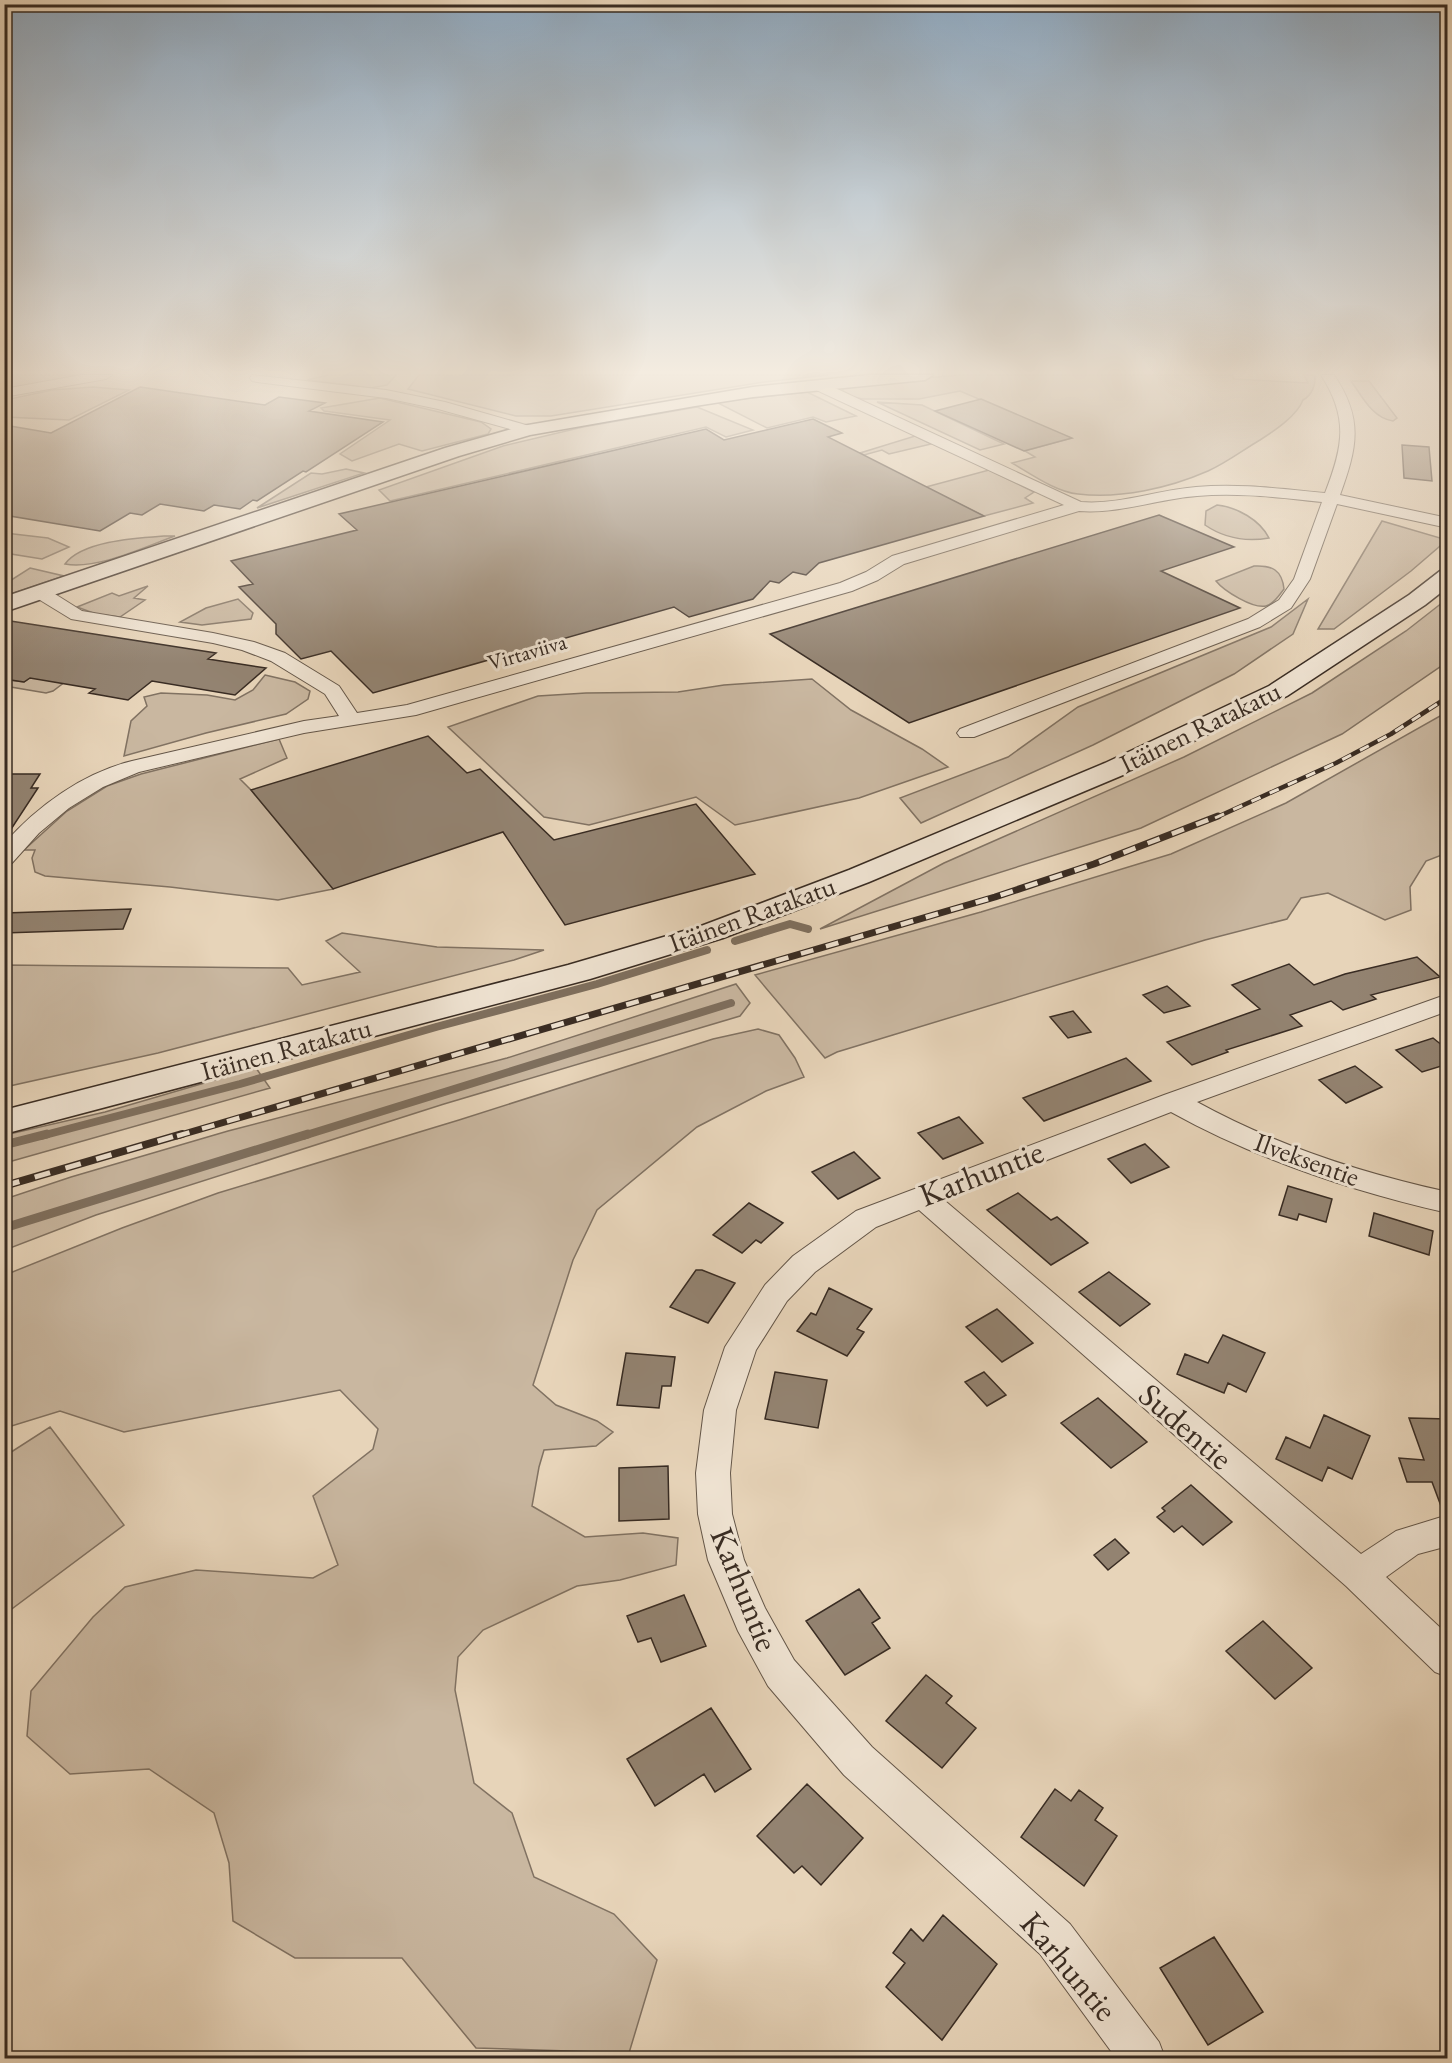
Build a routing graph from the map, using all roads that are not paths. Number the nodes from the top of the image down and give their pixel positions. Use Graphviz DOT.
graph roads {
  1 [pos="397,471"];
  2 [pos="1003,471"];
  3 [pos="1341,471"];
  4 [pos="1331,498"];
  5 [pos="1078,506"];
  6 [pos="1448,523"];
  7 [pos="1448,576"];
  8 [pos="40,593"];
  9 [pos="4,605"];
  10 [pos="351,720"];
  11 [pos="967,733"];
  12 [pos="4,858"];
  13 [pos="1448,1002"];
  14 [pos="1173,1101"];
  15 [pos="4,1122"];
  16 [pos="921,1197"];
  17 [pos="1448,1203"];
  18 [pos="1448,1530"];
  19 [pos="1359,1575"];
  20 [pos="1448,1660"];
  21 [pos="1143,2058"];
  1 -- 8 [label="street"];
  2 -- 5 [label="street"];
  3 -- 4 [label="street"];
  4 -- 5 [label="street"];
  4 -- 6 [label="street"];
  4 -- 11 [label="street"];
  5 -- 10 [label="street, Virtaviiva"];
  7 -- 15 [label="street, Itäinen Ratakatu"];
  8 -- 9 [label="street"];
  8 -- 10 [label="street"];
  10 -- 12 [label="street, Virtaviiva"];
  13 -- 14 [label="street, Karhuntie"];
  14 -- 16 [label="street, Karhuntie"];
  14 -- 17 [label="street, Ilveksentie"];
  16 -- 19 [label="street, Sudentie"];
  16 -- 21 [label="street, Karhuntie"];
  18 -- 19 [label="street"];
  19 -- 20 [label="street, Sudentie"];
}
